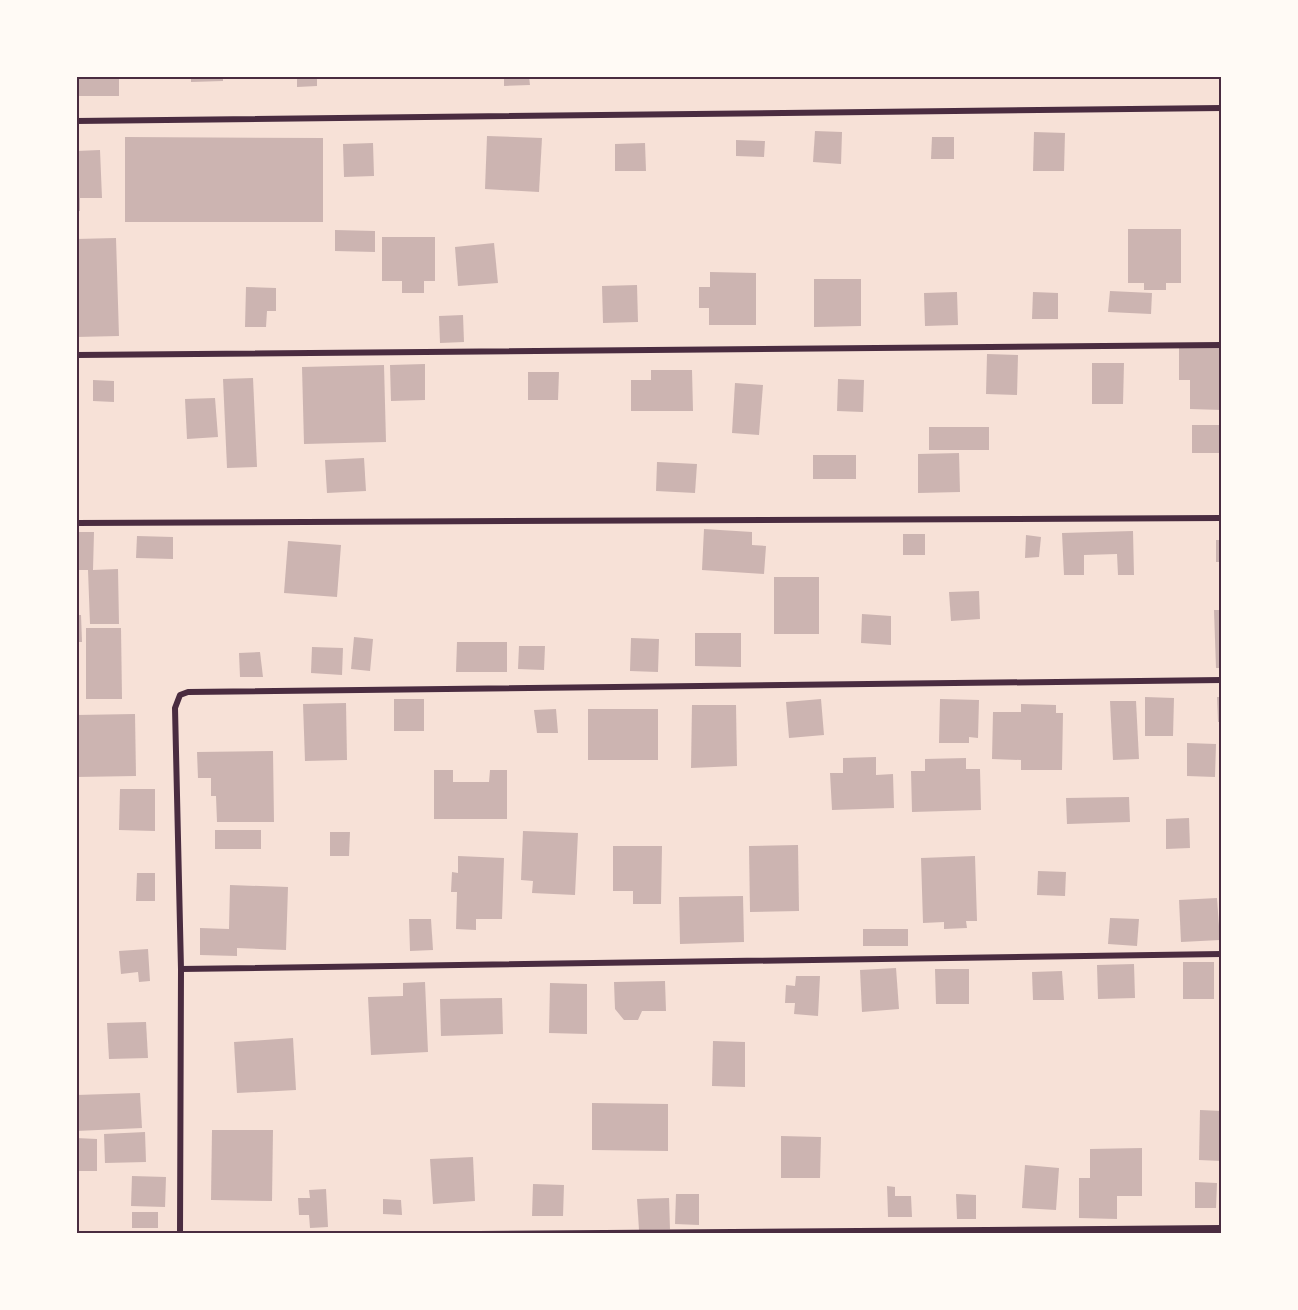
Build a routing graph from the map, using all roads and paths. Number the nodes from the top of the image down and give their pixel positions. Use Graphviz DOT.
graph roads {
  1 [pos="1221,108"];
  2 [pos="76,121"];
  3 [pos="1221,345"];
  4 [pos="76,355"];
  5 [pos="1221,519"];
  6 [pos="76,523"];
  7 [pos="1221,680"];
  8 [pos="1221,954"];
  9 [pos="181,969"];
  10 [pos="1221,1228"];
  11 [pos="180,1233"];
  12 [pos="479,1233"];
  1 -- 2 [label="street"];
  3 -- 4 [label="street"];
  5 -- 6 [label="street"];
  7 -- 9 [label="street"];
  8 -- 9 [label="street"];
  9 -- 11 [label="street"];
  10 -- 12 [label="street"];
}
